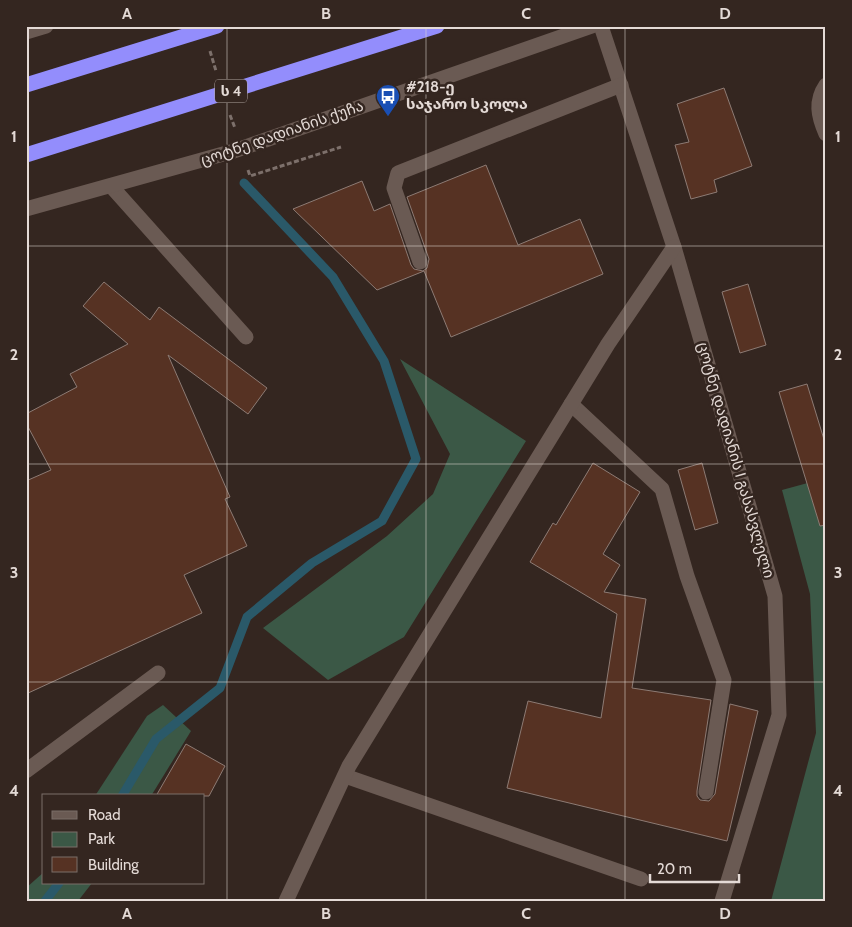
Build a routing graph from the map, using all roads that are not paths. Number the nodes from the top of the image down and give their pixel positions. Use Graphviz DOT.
graph roads {
  1 [pos="46,26"];
  2 [pos="217,26"];
  3 [pos="437,26"];
  4 [pos="592,26"];
  5 [pos="602,26"];
  6 [pos="26,32"];
  7 [pos="26,85"];
  8 [pos="621,85"];
  9 [pos="826,85"];
  10 [pos="826,134"];
  11 [pos="26,155"];
  12 [pos="111,186"];
  13 [pos="26,209"];
  14 [pos="674,247"];
  15 [pos="420,262"];
  16 [pos="246,337"];
  17 [pos="571,404"];
  18 [pos="158,673"];
  19 [pos="26,771"];
  20 [pos="344,776"];
  21 [pos="706,792"];
  22 [pos="641,879"];
  23 [pos="286,901"];
  24 [pos="722,901"];
  1 -- 6 [label="street"];
  2 -- 7 [label="highway"];
  3 -- 11 [label="highway, ს 4"];
  4 -- 12 [label="street, ცოტნე დადიანის ქუჩა"];
  5 -- 8 [label="street, ცოტნე დადიანის I გასასვლელი"];
  8 -- 14 [label="street, ცოტნე დადიანის I გასასვლელი"];
  8 -- 15 [label="street"];
  9 -- 10 [label="street"];
  12 -- 13 [label="street, ცოტნე დადიანის ქუჩა"];
  12 -- 16 [label="street"];
  14 -- 17 [label="street"];
  14 -- 24 [label="street, ცოტნე დადიანის I გასასვლელი"];
  17 -- 20 [label="street"];
  17 -- 21 [label="street"];
  18 -- 19 [label="street"];
  20 -- 22 [label="street"];
  20 -- 23 [label="street"];
}
